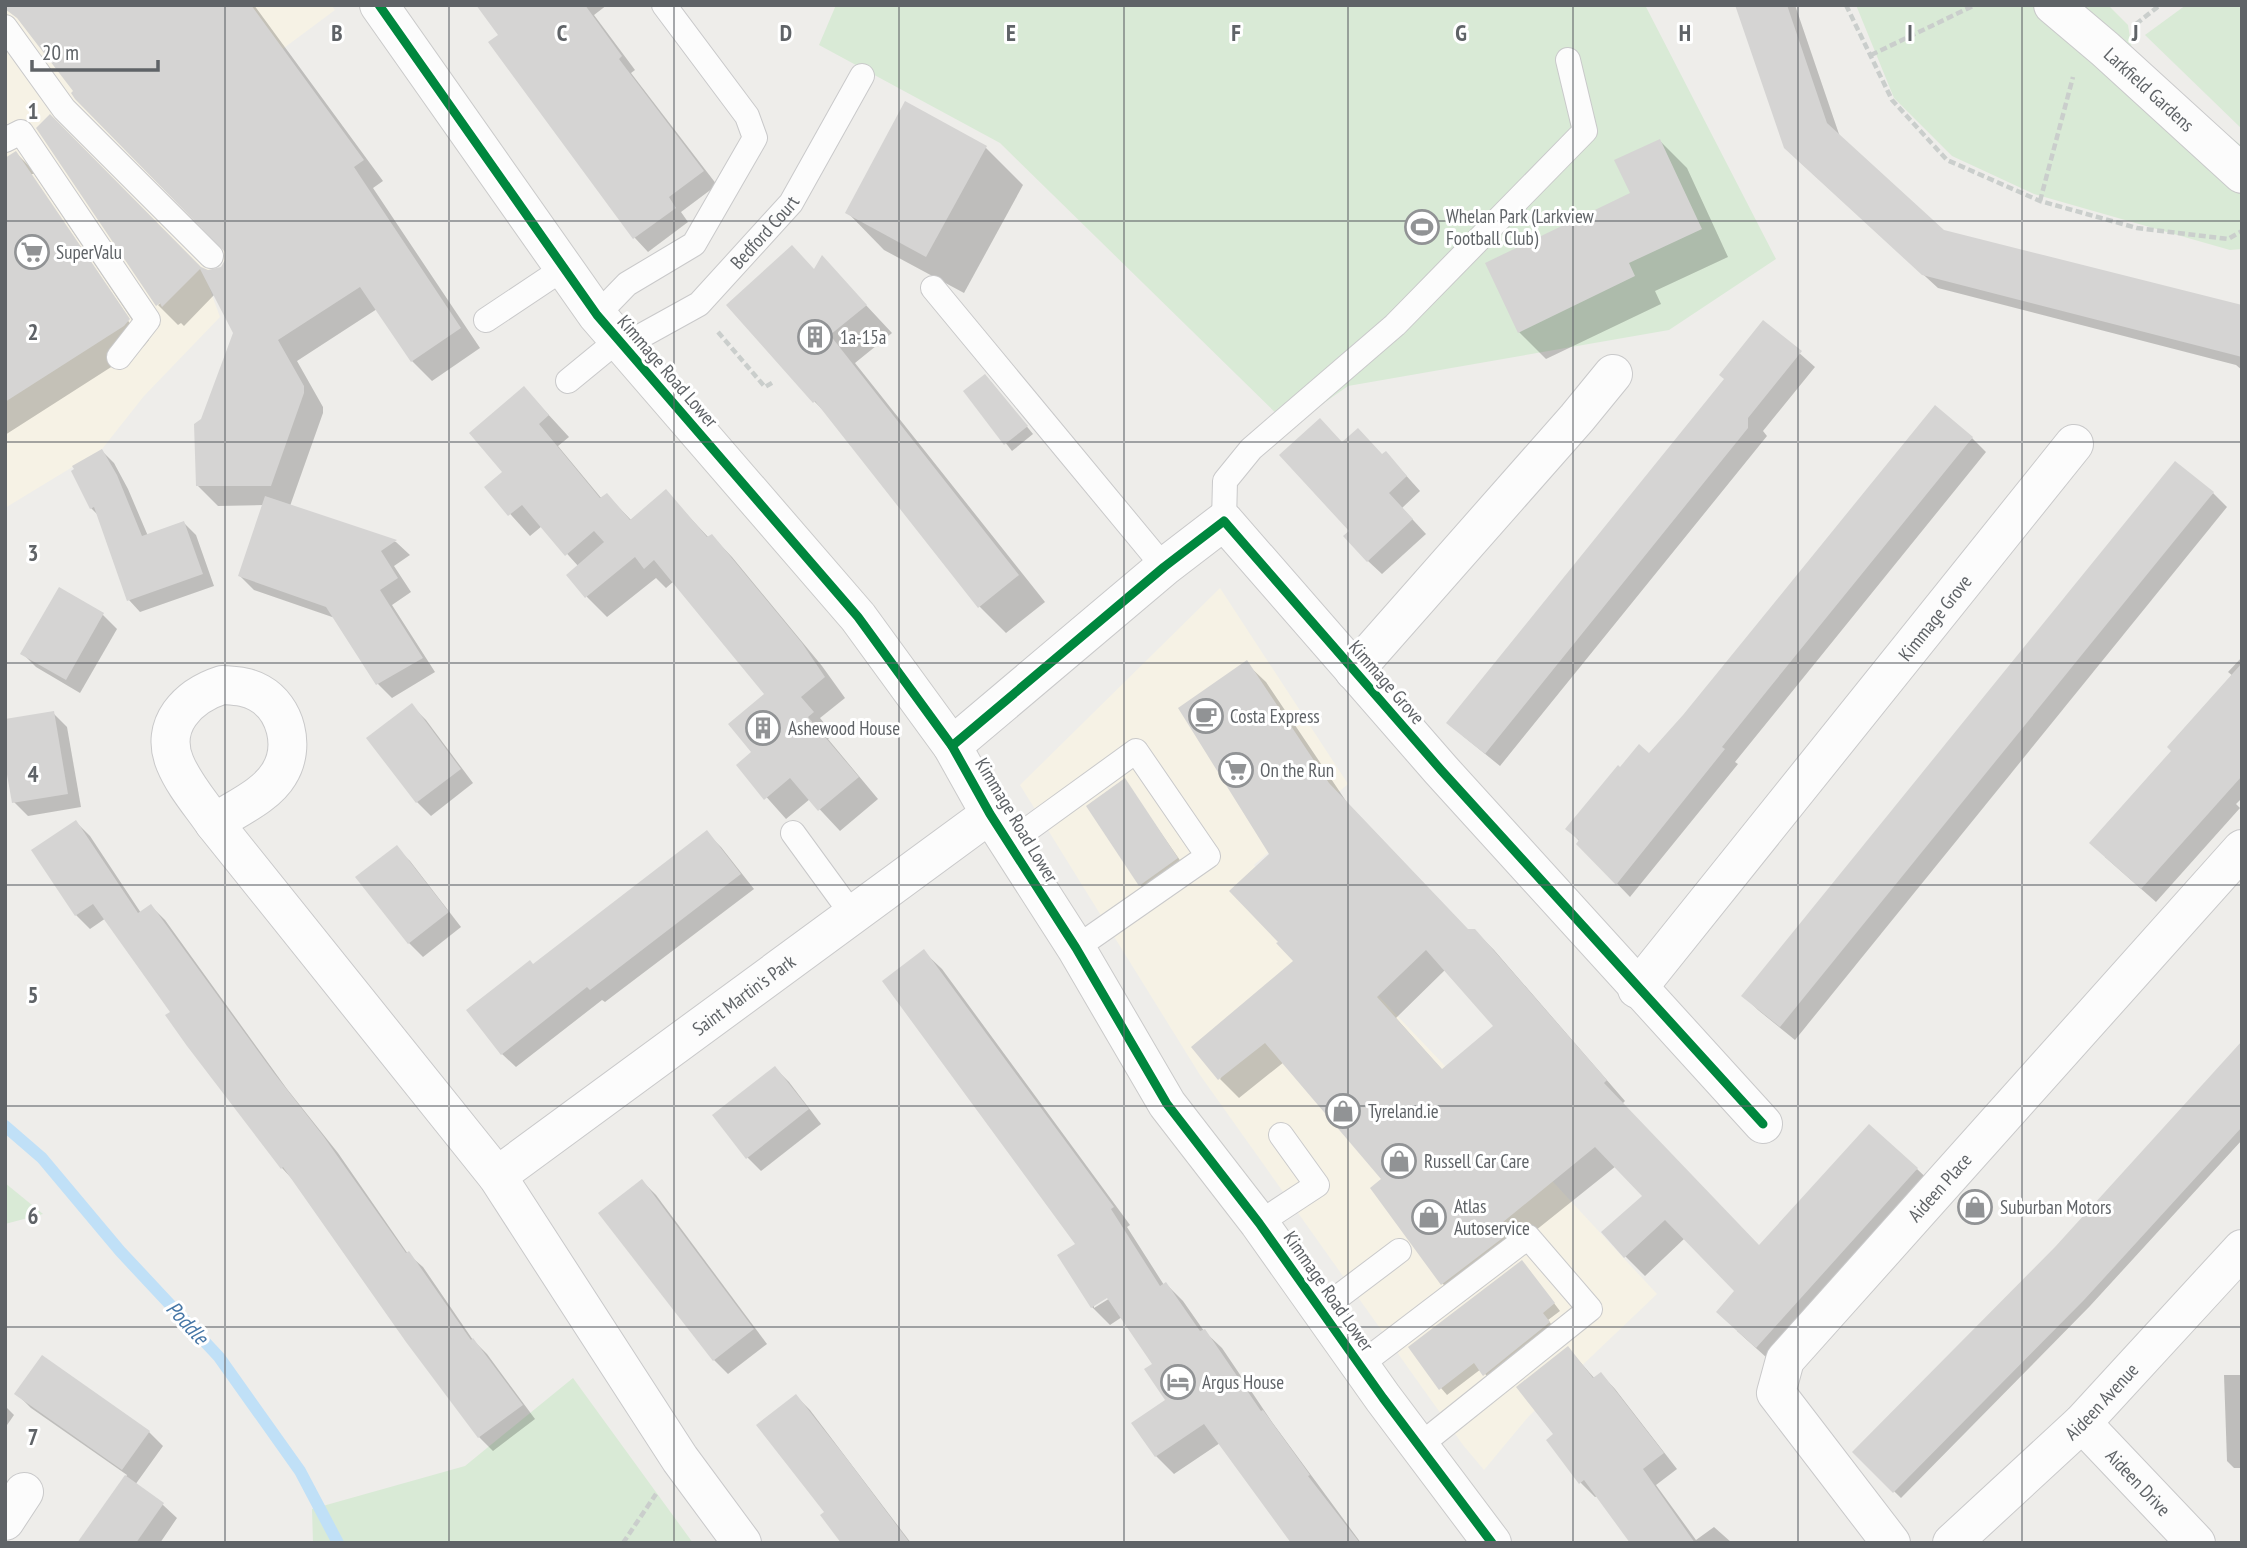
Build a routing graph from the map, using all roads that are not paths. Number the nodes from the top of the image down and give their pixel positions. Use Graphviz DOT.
graph roads {
  1 [pos="379,5"];
  2 [pos="664,5"];
  3 [pos="2053,5"];
  4 [pos="5,27"];
  5 [pos="1568,60"];
  6 [pos="862,76"];
  7 [pos="5,140"];
  8 [pos="2242,174"];
  9 [pos="211,256"];
  10 [pos="564,268"];
  11 [pos="933,288"];
  12 [pos="486,320"];
  13 [pos="613,334"];
  14 [pos="119,357"];
  15 [pos="1613,374"];
  16 [pos="568,381"];
  17 [pos="2074,444"];
  18 [pos="1224,522"];
  19 [pos="1164,567"];
  20 [pos="1354,671"];
  21 [pos="951,746"];
  22 [pos="214,823"];
  23 [pos="1000,829"];
  24 [pos="793,833"];
  25 [pos="2242,849"];
  26 [pos="852,914"];
  27 [pos="1076,948"];
  28 [pos="1637,989"];
  29 [pos="1763,1124"];
  30 [pos="1281,1135"];
  31 [pos="497,1176"];
  32 [pos="1259,1223"];
  33 [pos="1399,1251"];
  34 [pos="2237,1266"];
  35 [pos="1321,1310"];
  36 [pos="1360,1365"];
  37 [pos="2082,1423"];
  38 [pos="1419,1446"];
  39 [pos="742,1543"];
  40 [pos="1492,1543"];
  41 [pos="1891,1543"];
  42 [pos="1952,1543"];
  43 [pos="2196,1543"];
  1 -- 10 [label="street, Kimmage Road Lower"];
  2 -- 13 [label="lane"];
  3 -- 8 [label="street, Larkfield Gardens"];
  4 -- 9 [label="lane"];
  5 -- 18 [label="lane"];
  6 -- 13 [label="lane, Bedford Court"];
  7 -- 14 [label="lane"];
  10 -- 12 [label="lane"];
  10 -- 13 [label="street, Kimmage Road Lower"];
  11 -- 19 [label="lane"];
  13 -- 16 [label="lane"];
  13 -- 21 [label="street, Kimmage Road Lower"];
  15 -- 20 [label="street, Kimmage Grove"];
  17 -- 28 [label="street, Kimmage Grove"];
  18 -- 19 [label="street"];
  18 -- 20 [label="street, Kimmage Grove"];
  19 -- 21 [label="street"];
  20 -- 28 [label="street, Kimmage Grove"];
  21 -- 23 [label="street, Kimmage Road Lower"];
  22 -- 31 [label="street"];
  23 -- 26 [label="street, Saint Martin's Park"];
  23 -- 27 [label="street, Kimmage Road Lower"];
  23 -- 27 [label="lane"];
  24 -- 26 [label="lane"];
  25 -- 41 [label="street, Aideen Place"];
  26 -- 31 [label="street, Saint Martin's Park"];
  27 -- 32 [label="street, Kimmage Road Lower"];
  28 -- 29 [label="street, Kimmage Grove"];
  30 -- 32 [label="lane"];
  31 -- 39 [label="street"];
  32 -- 35 [label="street, Kimmage Road Lower"];
  33 -- 35 [label="lane"];
  34 -- 37 [label="street, Aideen Avenue"];
  35 -- 36 [label="street, Kimmage Road Lower"];
  36 -- 38 [label="street, Kimmage Road Lower"];
  36 -- 38 [label="lane"];
  37 -- 42 [label="street, Aideen Avenue"];
  37 -- 43 [label="street, Aideen Drive"];
  38 -- 40 [label="street, Kimmage Road Lower"];
}
